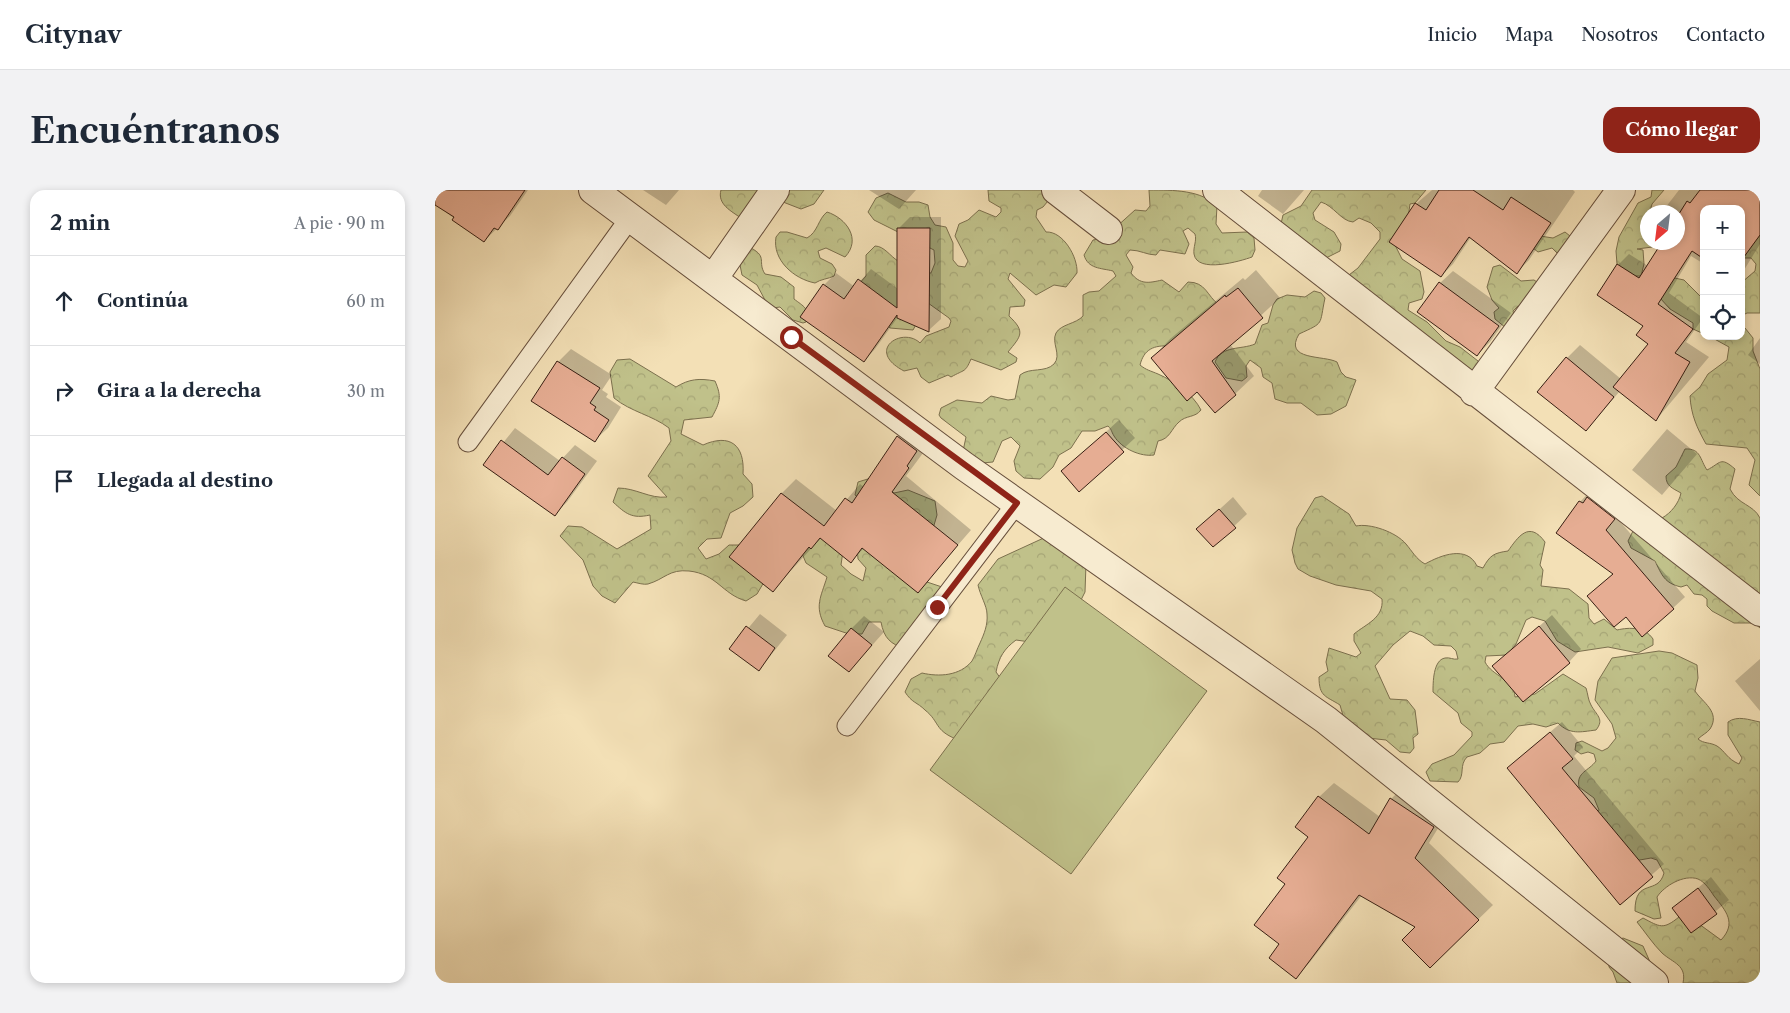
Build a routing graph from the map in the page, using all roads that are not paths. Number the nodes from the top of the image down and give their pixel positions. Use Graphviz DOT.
graph roads {
  1 [pos="593,190"];
  2 [pos="775,190"];
  3 [pos="1056,190"];
  4 [pos="1217,190"];
  5 [pos="1621,190"];
  6 [pos="630,218"];
  7 [pos="1108,230"];
  8 [pos="713,279"];
  9 [pos="1474,392"];
  10 [pos="468,442"];
  11 [pos="1017,503"];
  12 [pos="1760,612"];
  13 [pos="847,726"];
  14 [pos="1654,983"];
  1 -- 6 [label="street"];
  2 -- 8 [label="street"];
  3 -- 7 [label="street"];
  4 -- 9 [label="street"];
  5 -- 9 [label="street"];
  6 -- 8 [label="street"];
  6 -- 10 [label="lane"];
  8 -- 11 [label="street"];
  9 -- 12 [label="street"];
  11 -- 13 [label="lane"];
  11 -- 14 [label="street"];
}
